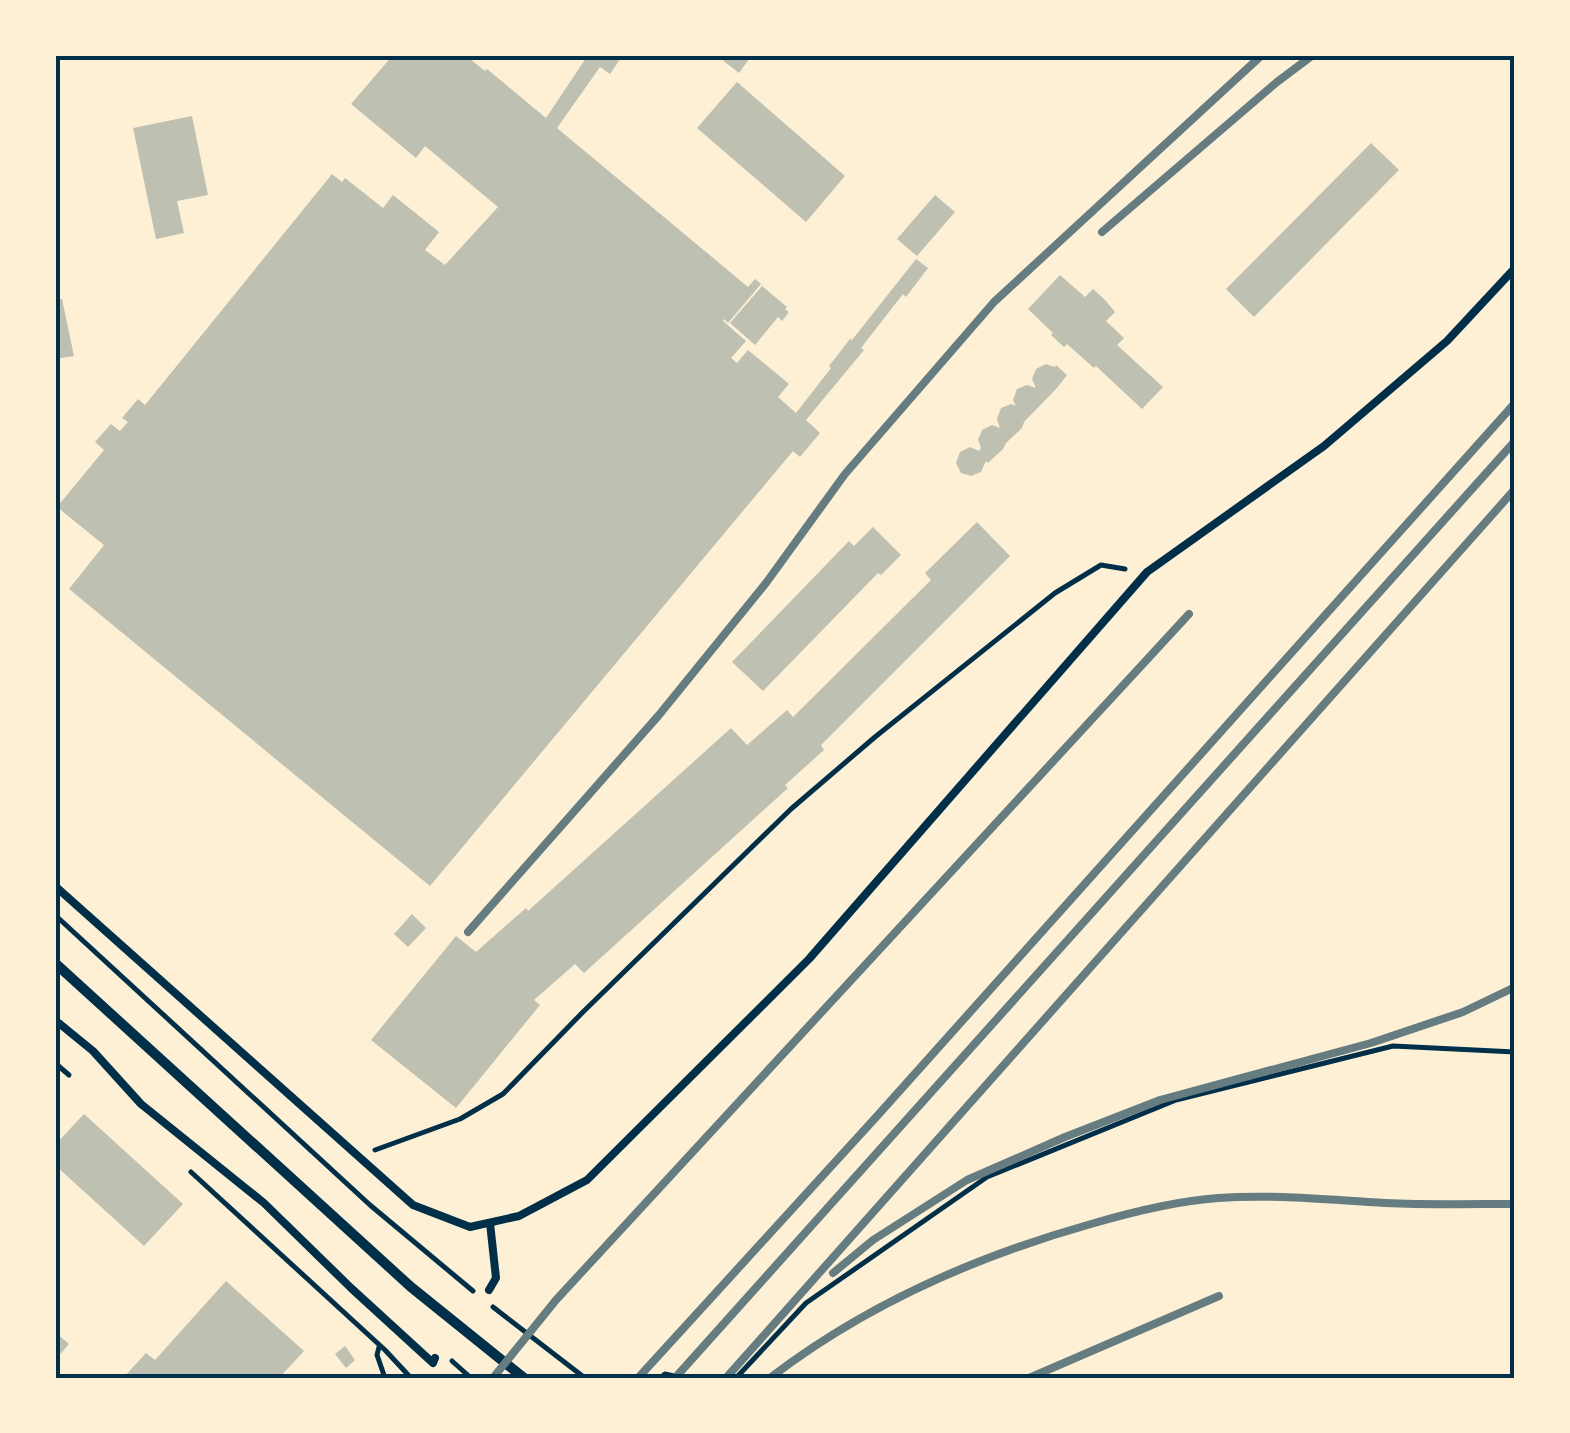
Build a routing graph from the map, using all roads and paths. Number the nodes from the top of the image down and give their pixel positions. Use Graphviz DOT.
graph roads {
  1 [pos="1515,268"];
  2 [pos="1147,572"];
  3 [pos="55,886"];
  4 [pos="55,916"];
  5 [pos="55,964"];
  6 [pos="55,1020"];
  7 [pos="1515,1052"];
  8 [pos="55,1062"];
  9 [pos="69,1075"];
  10 [pos="358,1156"];
  11 [pos="188,1169"];
  12 [pos="490,1222"];
  13 [pos="462,1281"];
  14 [pos="489,1290"];
  15 [pos="512,1322"];
  16 [pos="380,1346"];
  17 [pos="436,1358"];
  18 [pos="385,1378"];
  19 [pos="411,1378"];
  20 [pos="524,1378"];
  21 [pos="585,1378"];
  22 [pos="660,1378"];
  23 [pos="684,1378"];
  24 [pos="736,1378"];
  1 -- 2 [label="lane"];
  2 -- 10 [label="path"];
  2 -- 12 [label="lane"];
  3 -- 10 [label="lane"];
  4 -- 13 [label="path"];
  5 -- 20 [label="street"];
  6 -- 17 [label="lane"];
  7 -- 24 [label="path"];
  8 -- 9 [label="path"];
  10 -- 12 [label="lane"];
  11 -- 16 [label="path"];
  12 -- 14 [label="lane"];
  15 -- 21 [label="path"];
  16 -- 18 [label="path"];
  16 -- 19 [label="path"];
  22 -- 23 [label="path"];
}
